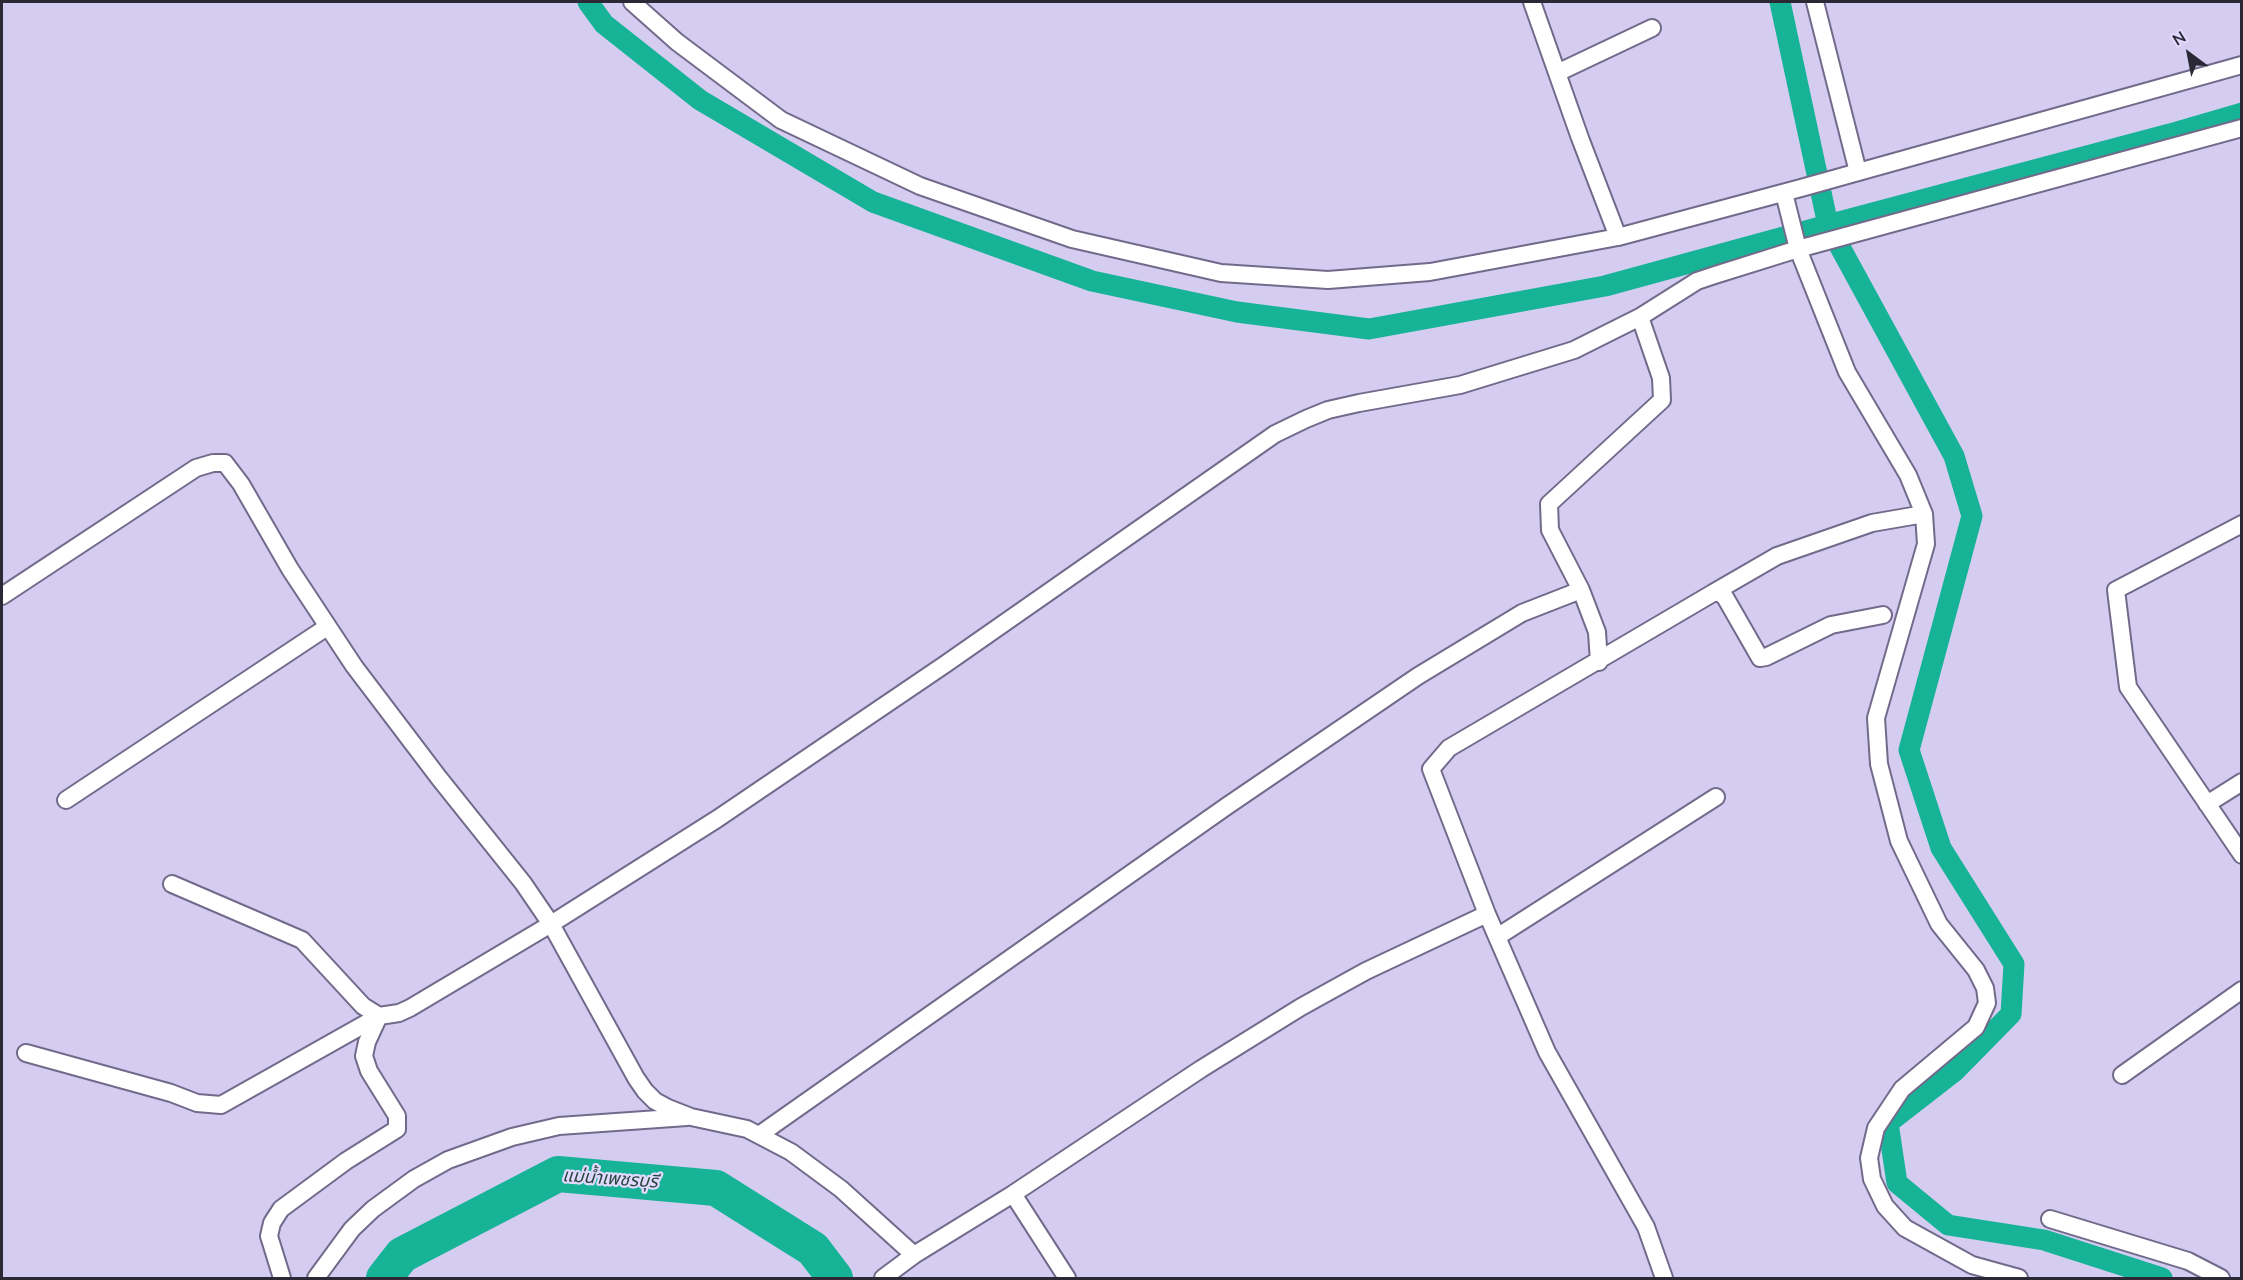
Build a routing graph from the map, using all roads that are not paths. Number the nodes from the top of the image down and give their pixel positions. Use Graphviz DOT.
graph roads {
  1 [pos="632,2"];
  2 [pos="1532,2"];
  3 [pos="1815,2"];
  4 [pos="1652,28"];
  5 [pos="2241,65"];
  6 [pos="1557,73"];
  7 [pos="2241,128"];
  8 [pos="1852,174"];
  9 [pos="1784,193"];
  10 [pos="1618,237"];
  11 [pos="1798,249"];
  12 [pos="1640,317"];
  13 [pos="1924,514"];
  14 [pos="2241,524"];
  15 [pos="1581,590"];
  16 [pos="1713,593"];
  17 [pos="2,596"];
  18 [pos="1883,615"];
  19 [pos="327,627"];
  20 [pos="1599,662"];
  21 [pos="2241,782"];
  22 [pos="1716,797"];
  23 [pos="66,800"];
  24 [pos="2207,804"];
  25 [pos="2241,855"];
  26 [pos="172,884"];
  27 [pos="1487,914"];
  28 [pos="551,924"];
  29 [pos="1497,938"];
  30 [pos="2241,990"];
  31 [pos="379,1016"];
  32 [pos="26,1053"];
  33 [pos="2122,1075"];
  34 [pos="691,1117"];
  35 [pos="759,1135"];
  36 [pos="1013,1194"];
  37 [pos="2050,1219"];
  38 [pos="914,1255"];
  39 [pos="282,1278"];
  40 [pos="316,1278"];
  41 [pos="883,1278"];
  42 [pos="1067,1278"];
  43 [pos="1664,1278"];
  44 [pos="2019,1278"];
  45 [pos="2221,1278"];
  1 -- 10 [label="street"];
  2 -- 6 [label="street"];
  3 -- 8 [label="street"];
  4 -- 6 [label="street"];
  5 -- 8 [label="street"];
  6 -- 10 [label="street"];
  7 -- 11 [label="street"];
  8 -- 9 [label="street"];
  9 -- 10 [label="street"];
  9 -- 11 [label="street"];
  11 -- 12 [label="street"];
  11 -- 13 [label="street"];
  12 -- 15 [label="street"];
  12 -- 28 [label="street"];
  13 -- 16 [label="street"];
  13 -- 44 [label="street"];
  14 -- 24 [label="street"];
  15 -- 20 [label="street"];
  15 -- 35 [label="street"];
  16 -- 18 [label="street"];
  16 -- 20 [label="street"];
  17 -- 19 [label="street"];
  19 -- 23 [label="street"];
  19 -- 28 [label="street"];
  20 -- 27 [label="street"];
  21 -- 24 [label="street"];
  22 -- 29 [label="street"];
  24 -- 25 [label="street"];
  26 -- 31 [label="street"];
  27 -- 29 [label="street"];
  27 -- 36 [label="street"];
  28 -- 31 [label="street"];
  28 -- 34 [label="street"];
  29 -- 43 [label="street"];
  30 -- 33 [label="street"];
  31 -- 32 [label="street"];
  31 -- 39 [label="street"];
  34 -- 35 [label="street"];
  34 -- 40 [label="street"];
  35 -- 38 [label="street"];
  36 -- 38 [label="street"];
  36 -- 42 [label="street"];
  37 -- 45 [label="street"];
  38 -- 41 [label="street"];
}
